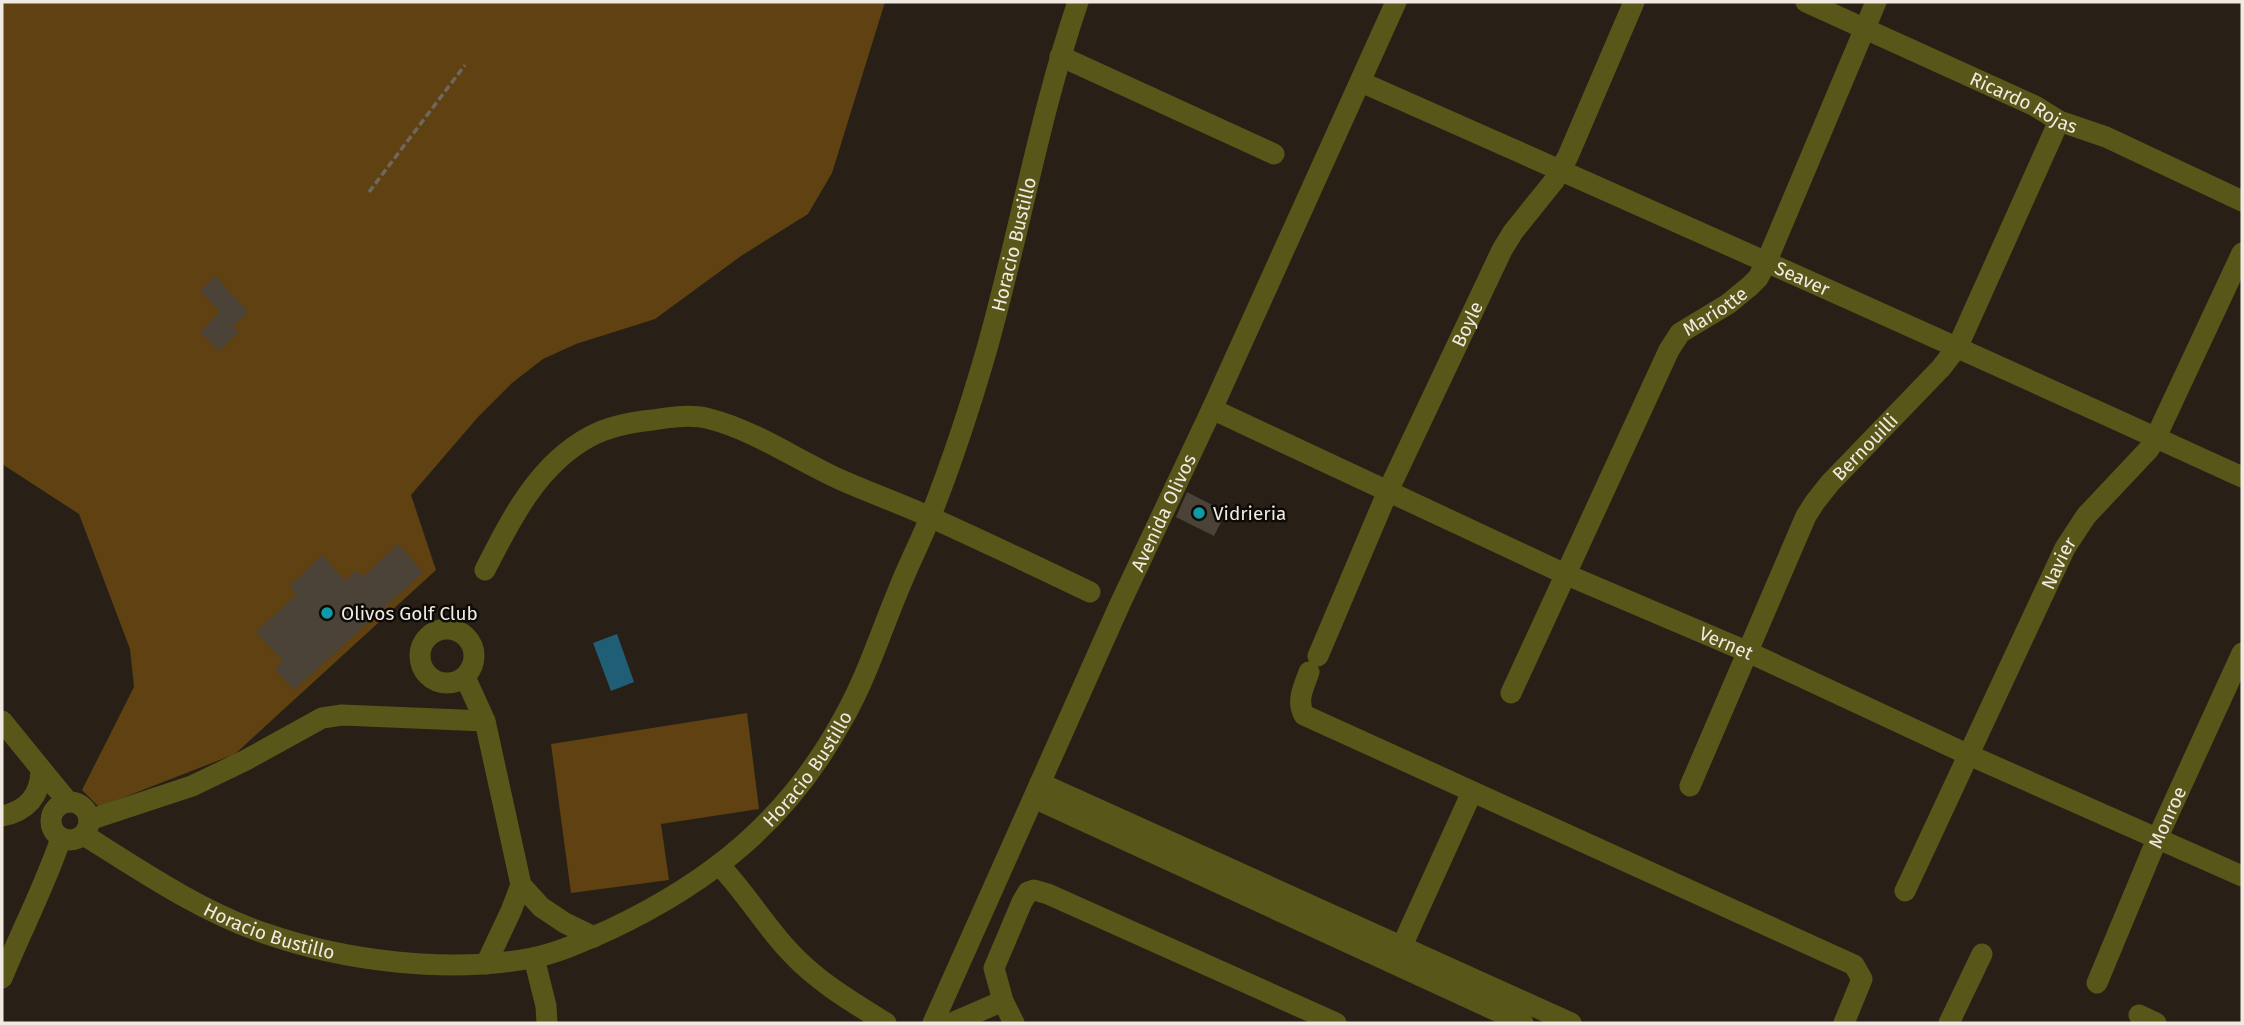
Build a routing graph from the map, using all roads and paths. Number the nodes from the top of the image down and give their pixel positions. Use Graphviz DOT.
graph roads {
  1 [pos="1078,2"];
  2 [pos="1396,2"];
  3 [pos="1634,2"];
  4 [pos="1807,2"];
  5 [pos="1876,2"];
  6 [pos="1864,27"];
  7 [pos="1060,56"];
  8 [pos="465,65"];
  9 [pos="1361,82"];
  10 [pos="2059,121"];
  11 [pos="1274,154"];
  12 [pos="1560,170"];
  13 [pos="369,192"];
  14 [pos="2242,201"];
  15 [pos="2242,253"];
  16 [pos="1766,263"];
  17 [pos="1958,346"];
  18 [pos="1212,409"];
  19 [pos="2156,438"];
  20 [pos="2242,477"];
  21 [pos="1388,491"];
  22 [pos="930,517"];
  23 [pos="485,570"];
  24 [pos="1565,573"];
  25 [pos="1090,592"];
  26 [pos="1748,652"];
  27 [pos="2242,653"];
  28 [pos="465,677"];
  29 [pos="1511,693"];
  30 [pos="2,721"];
  31 [pos="485,721"];
  32 [pos="1969,755"];
  33 [pos="41,771"];
  34 [pos="1690,786"];
  35 [pos="1037,790"];
  36 [pos="1472,792"];
  37 [pos="68,802"];
  38 [pos="2,816"];
  39 [pos="87,828"];
  40 [pos="56,830"];
  41 [pos="2157,839"];
  42 [pos="720,866"];
  43 [pos="2242,877"];
  44 [pos="521,885"];
  45 [pos="1905,891"];
  46 [pos="594,937"];
  47 [pos="1982,954"];
  48 [pos="1398,955"];
  49 [pos="534,958"];
  50 [pos="486,964"];
  51 [pos="2,978"];
  52 [pos="2096,983"];
  53 [pos="1003,1001"];
  54 [pos="547,1023"];
  55 [pos="886,1023"];
  56 [pos="933,1023"];
  57 [pos="952,1023"];
  58 [pos="1014,1023"];
  59 [pos="1336,1023"];
  60 [pos="1523,1023"];
  61 [pos="1571,1023"];
  62 [pos="1844,1023"];
  63 [pos="1949,1023"];
  1 -- 7 [label="street, Horacio Bustillo"];
  2 -- 9 [label="street, Avenida Olivos"];
  3 -- 12 [label="street, Boyle"];
  4 -- 6 [label="street, Ricardo Rojas"];
  5 -- 6 [label="street, Mariotte"];
  6 -- 10 [label="street, Ricardo Rojas"];
  6 -- 16 [label="street, Mariotte"];
  7 -- 11 [label="street"];
  7 -- 22 [label="street, Horacio Bustillo"];
  8 -- 13 [label="path"];
  9 -- 12 [label="street, Seaver"];
  9 -- 18 [label="street, Avenida Olivos"];
  10 -- 14 [label="street, Ricardo Rojas"];
  10 -- 17 [label="street, Bernouilli"];
  12 -- 16 [label="street, Seaver"];
  12 -- 21 [label="street, Boyle"];
  15 -- 19 [label="street, Navier"];
  16 -- 17 [label="street, Seaver"];
  16 -- 24 [label="street, Mariotte"];
  17 -- 19 [label="street, Seaver"];
  17 -- 26 [label="street, Bernouilli"];
  18 -- 21 [label="street, Vernet"];
  18 -- 35 [label="street, Avenida Olivos"];
  19 -- 20 [label="street, Seaver"];
  19 -- 32 [label="street, Navier"];
  21 -- 24 [label="street, Vernet"];
  21 -- 36 [label="street, Boyle"];
  22 -- 23 [label="street"];
  22 -- 25 [label="street"];
  22 -- 42 [label="street, Horacio Bustillo"];
  24 -- 26 [label="street, Vernet"];
  24 -- 29 [label="street, Mariotte"];
  26 -- 32 [label="street, Vernet"];
  26 -- 34 [label="street, Bernouilli"];
  27 -- 41 [label="street, Monroe"];
  28 -- 31 [label="street"];
  30 -- 33 [label="street"];
  31 -- 39 [label="street"];
  31 -- 44 [label="street"];
  32 -- 41 [label="street, Vernet"];
  32 -- 45 [label="street, Navier"];
  33 -- 37 [label="street"];
  33 -- 38 [label="street"];
  35 -- 48 [label="street"];
  35 -- 56 [label="street, Avenida Olivos"];
  36 -- 48 [label="street"];
  36 -- 62 [label="street"];
  37 -- 39 [label="street"];
  37 -- 40 [label="street"];
  38 -- 40 [label="street"];
  39 -- 40 [label="street"];
  39 -- 50 [label="street, Horacio Bustillo"];
  40 -- 51 [label="street"];
  41 -- 43 [label="street, Vernet"];
  41 -- 52 [label="street, Monroe"];
  42 -- 46 [label="street, Horacio Bustillo"];
  42 -- 55 [label="street"];
  44 -- 46 [label="street"];
  44 -- 50 [label="street"];
  46 -- 49 [label="street, Horacio Bustillo"];
  47 -- 63 [label="street"];
  48 -- 60 [label="street"];
  48 -- 61 [label="street"];
  49 -- 50 [label="street, Horacio Bustillo"];
  49 -- 54 [label="street"];
  53 -- 57 [label="street"];
  53 -- 58 [label="street"];
  53 -- 59 [label="street"];
}
